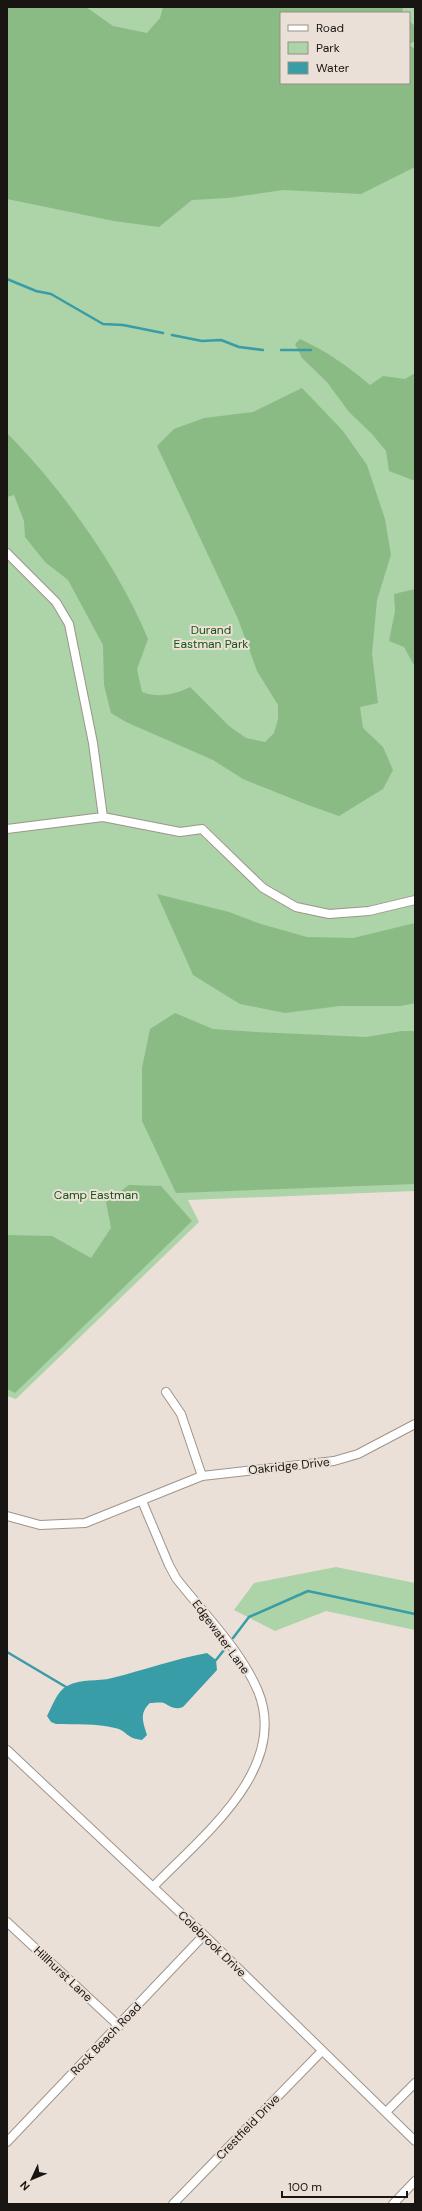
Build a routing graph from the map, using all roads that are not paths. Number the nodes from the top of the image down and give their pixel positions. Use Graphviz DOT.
graph roads {
  1 [pos="7,553"];
  2 [pos="103,817"];
  3 [pos="7,829"];
  4 [pos="415,900"];
  5 [pos="166,1392"];
  6 [pos="415,1424"];
  7 [pos="202,1476"];
  8 [pos="142,1500"];
  9 [pos="7,1516"];
  10 [pos="7,1750"];
  11 [pos="153,1887"];
  12 [pos="7,1923"];
  13 [pos="204,1935"];
  14 [pos="119,2026"];
  15 [pos="322,2051"];
  16 [pos="415,2083"];
  17 [pos="386,2112"];
  18 [pos="415,2141"];
  19 [pos="7,2142"];
  20 [pos="415,2181"];
  21 [pos="173,2204"];
  22 [pos="393,2204"];
  1 -- 2 [label="street"];
  2 -- 3 [label="street"];
  2 -- 4 [label="street"];
  5 -- 7 [label="street"];
  6 -- 7 [label="street, Oakridge Drive"];
  7 -- 8 [label="street, Oakridge Drive"];
  8 -- 9 [label="street, Oakridge Drive"];
  8 -- 11 [label="street, Edgewater Lane"];
  10 -- 11 [label="street, Colebrook Drive"];
  11 -- 13 [label="street, Colebrook Drive"];
  12 -- 14 [label="street, Hillhurst Lane"];
  13 -- 14 [label="street, Rock Beach Road"];
  13 -- 15 [label="street, Colebrook Drive"];
  14 -- 19 [label="street, Rock Beach Road"];
  15 -- 17 [label="street, Colebrook Drive"];
  15 -- 21 [label="street, Crestfield Drive"];
  16 -- 17 [label="street"];
  17 -- 18 [label="street, Colebrook Drive"];
  20 -- 22 [label="street"];
}
